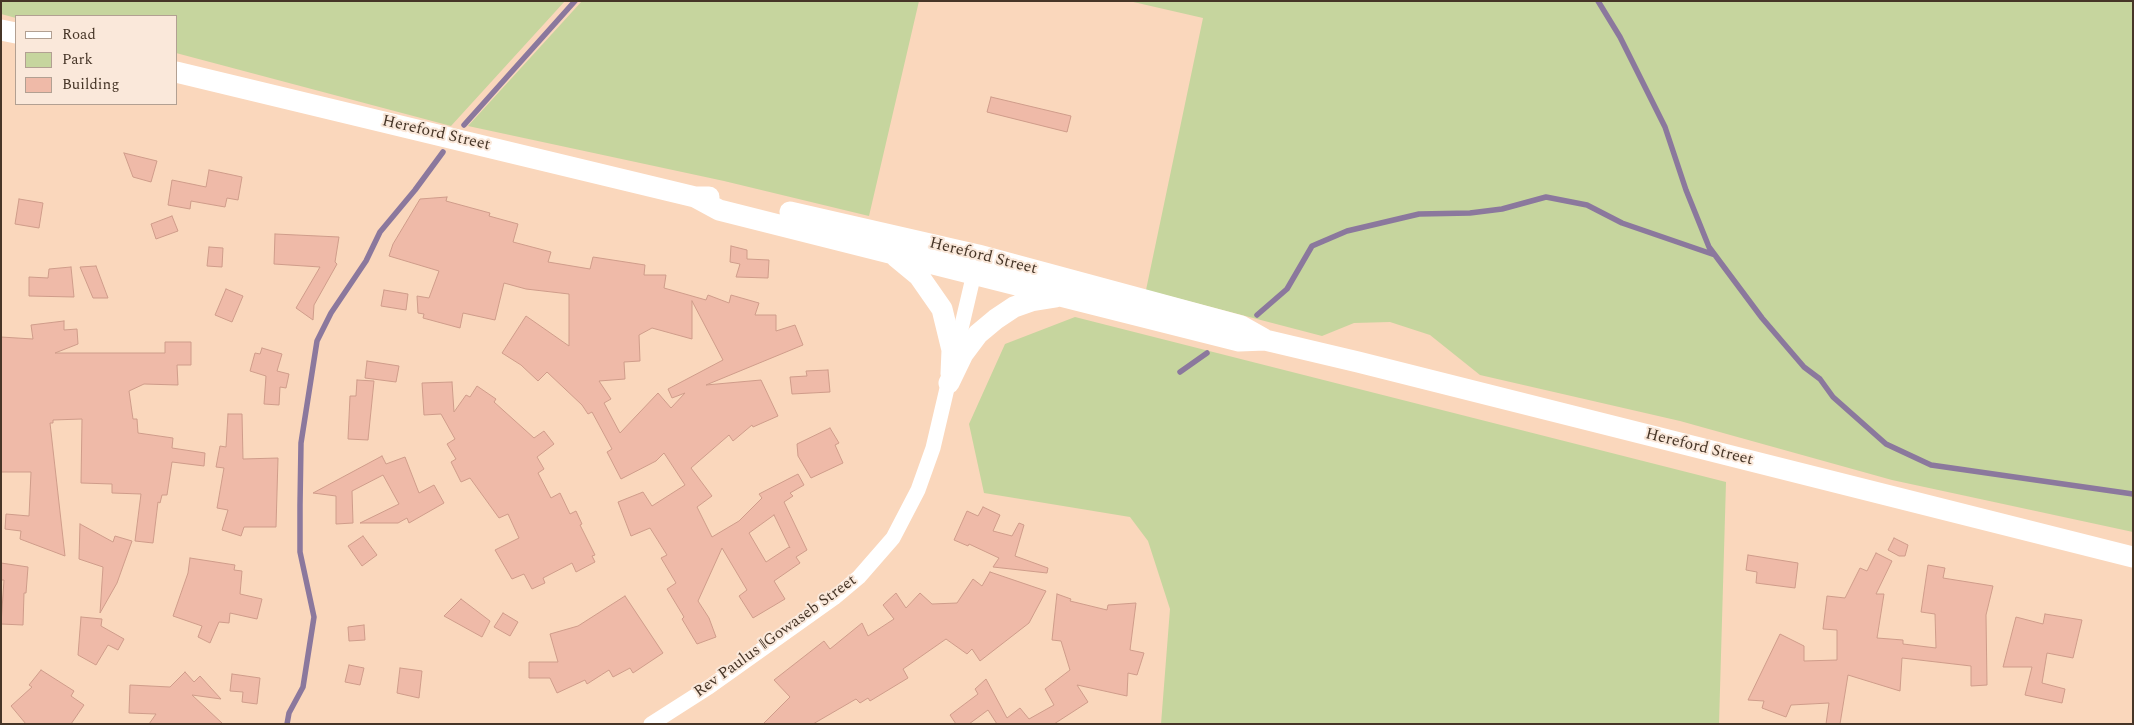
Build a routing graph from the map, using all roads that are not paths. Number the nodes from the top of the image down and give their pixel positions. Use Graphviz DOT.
graph roads {
  1 [pos="1,30"];
  2 [pos="15,33"];
  3 [pos="178,72"];
  4 [pos="696,197"];
  5 [pos="888,251"];
  6 [pos="976,265"];
  7 [pos="1069,296"];
  8 [pos="1265,340"];
  9 [pos="950,379"];
  10 [pos="2133,557"];
  11 [pos="651,724"];
  1 -- 2 [label="main road"];
  3 -- 4 [label="main road, Hereford Street"];
  4 -- 5 [label="main road, Hereford Street"];
  4 -- 6 [label="main road, Hereford Street"];
  5 -- 6 [label="main road, Hereford Street"];
  5 -- 9 [label="main road"];
  6 -- 7 [label="main road, Hereford Street"];
  6 -- 8 [label="main road, Hereford Street"];
  6 -- 9 [label="street, Rev Paulus ǁGowaseb Street"];
  7 -- 8 [label="main road, Hereford Street"];
  7 -- 9 [label="main road"];
  8 -- 10 [label="main road, Hereford Street"];
  9 -- 11 [label="street, Rev Paulus ǁGowaseb Street"];
}
